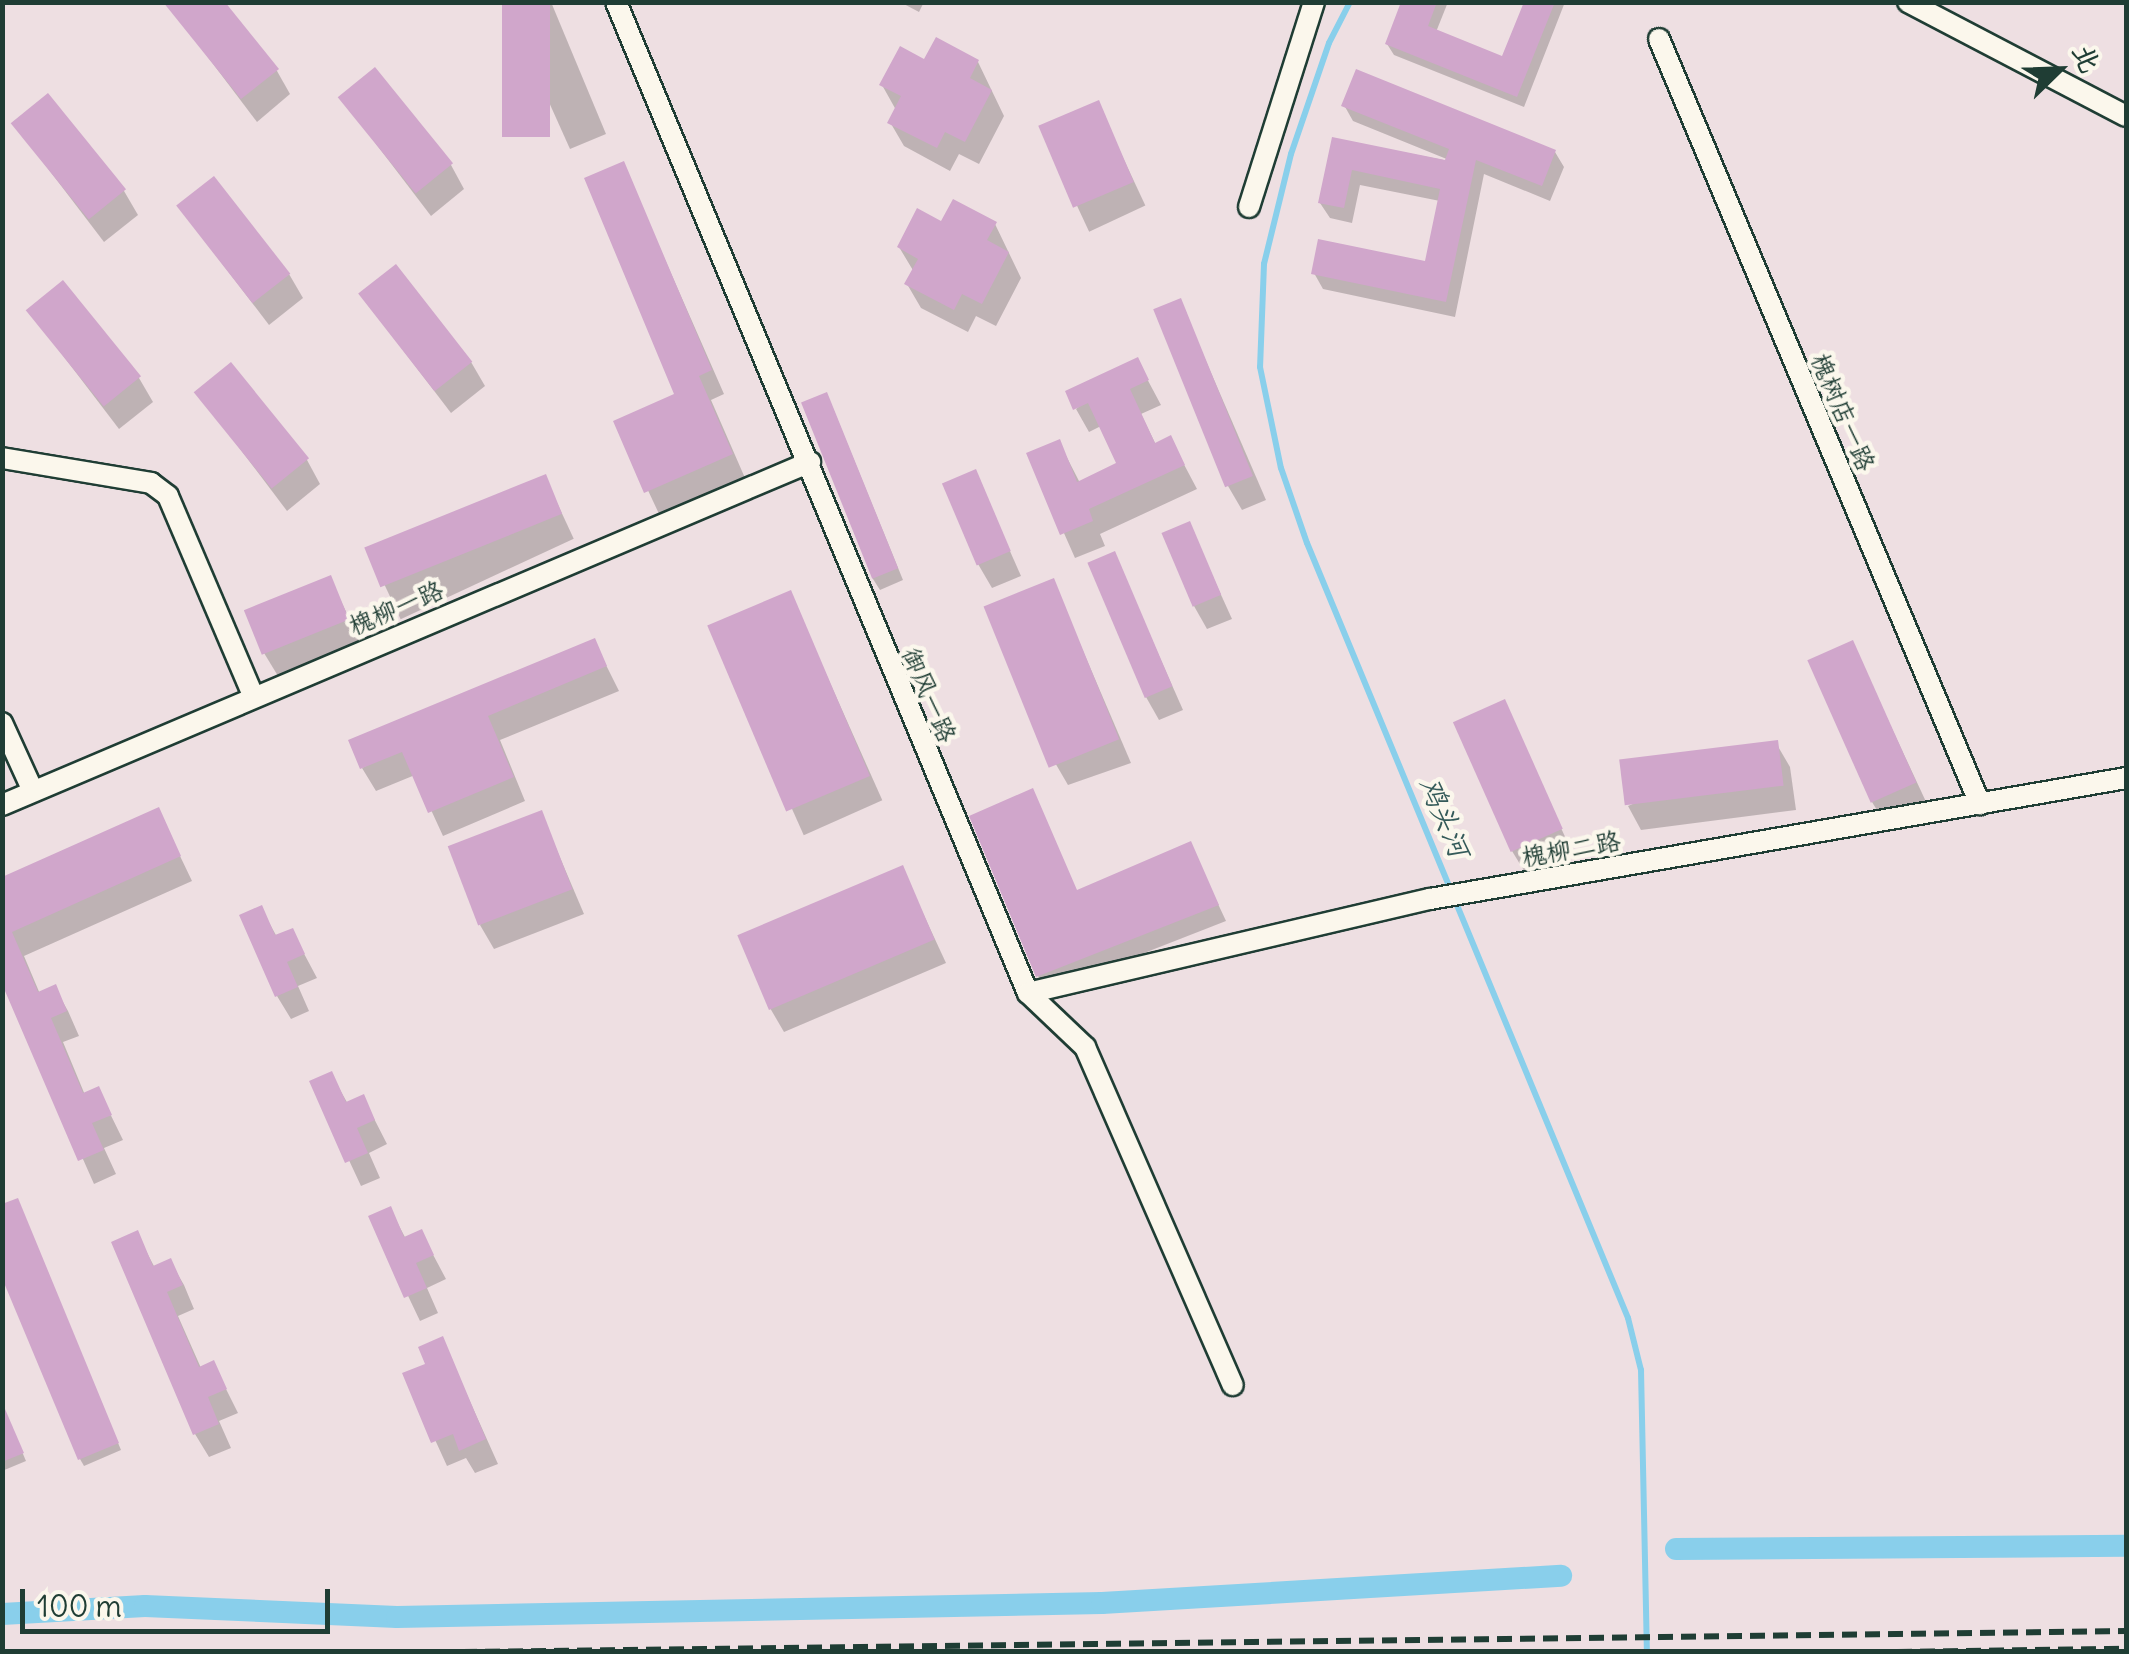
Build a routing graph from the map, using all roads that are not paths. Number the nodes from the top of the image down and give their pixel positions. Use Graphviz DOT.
graph roads {
  1 [pos="616,2"];
  2 [pos="1314,2"];
  3 [pos="1908,2"];
  4 [pos="1658,40"];
  5 [pos="2126,116"];
  6 [pos="1249,208"];
  7 [pos="2,458"];
  8 [pos="810,462"];
  9 [pos="253,695"];
  10 [pos="2,722"];
  11 [pos="2126,778"];
  12 [pos="33,791"];
  13 [pos="1980,804"];
  14 [pos="2,805"];
  15 [pos="1028,993"];
  16 [pos="1233,1386"];
  1 -- 8 [label="street, 御风一路"];
  2 -- 6 [label="street"];
  3 -- 5 [label="street"];
  4 -- 13 [label="street, 槐树店一路"];
  7 -- 9 [label="street"];
  8 -- 9 [label="street, 槐柳一路"];
  8 -- 15 [label="street, 御风一路"];
  9 -- 12 [label="street, 槐柳一路"];
  10 -- 12 [label="street"];
  11 -- 13 [label="street, 槐柳二路"];
  12 -- 14 [label="street, 槐柳一路"];
  13 -- 15 [label="street, 槐柳二路"];
  15 -- 16 [label="street, 御风一路"];
}
